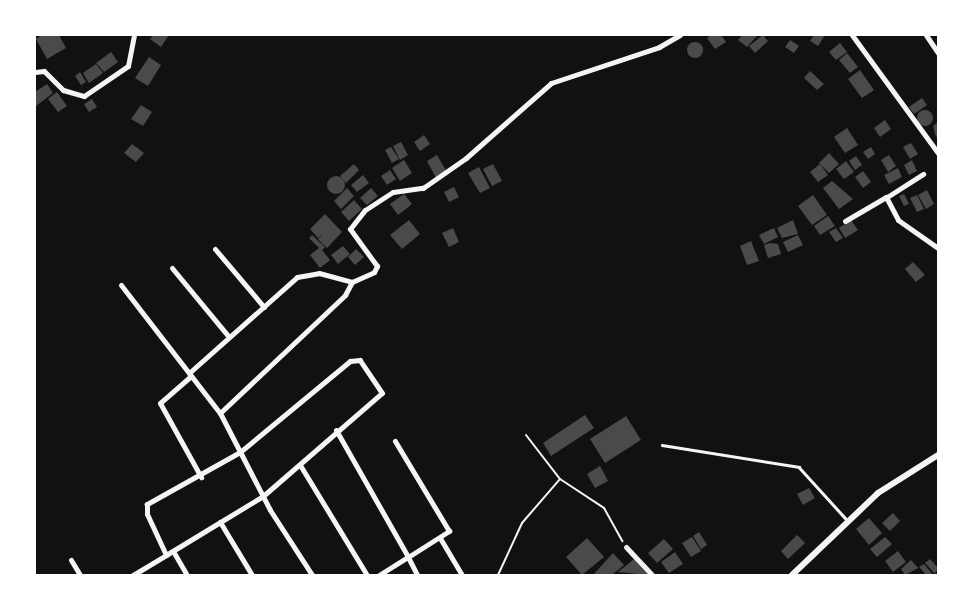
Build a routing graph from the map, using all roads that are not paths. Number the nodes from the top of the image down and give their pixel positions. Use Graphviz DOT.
graph roads {
  1 [pos="134,35"];
  2 [pos="680,35"];
  3 [pos="852,35"];
  4 [pos="926,35"];
  5 [pos="938,52"];
  6 [pos="35,72"];
  7 [pos="938,153"];
  8 [pos="923,174"];
  9 [pos="887,197"];
  10 [pos="846,221"];
  11 [pos="938,248"];
  12 [pos="215,249"];
  13 [pos="172,268"];
  14 [pos="352,282"];
  15 [pos="121,285"];
  16 [pos="264,307"];
  17 [pos="229,337"];
  18 [pos="190,374"];
  19 [pos="220,413"];
  20 [pos="336,430"];
  21 [pos="395,441"];
  22 [pos="662,445"];
  23 [pos="240,452"];
  24 [pos="938,455"];
  25 [pos="300,465"];
  26 [pos="201,477"];
  27 [pos="263,496"];
  28 [pos="847,520"];
  29 [pos="220,522"];
  30 [pos="440,538"];
  31 [pos="626,547"];
  32 [pos="173,551"];
  33 [pos="166,555"];
  34 [pos="408,557"];
  35 [pos="71,560"];
  36 [pos="80,575"];
  37 [pos="134,575"];
  38 [pos="187,575"];
  39 [pos="252,575"];
  40 [pos="312,575"];
  41 [pos="368,575"];
  42 [pos="379,575"];
  43 [pos="417,575"];
  44 [pos="462,575"];
  45 [pos="652,575"];
  46 [pos="792,575"];
  1 -- 6 [label="street"];
  2 -- 14 [label="street"];
  3 -- 7 [label="street"];
  4 -- 5 [label="street"];
  8 -- 9 [label="street"];
  9 -- 10 [label="street"];
  9 -- 11 [label="street"];
  12 -- 16 [label="street"];
  13 -- 17 [label="street"];
  14 -- 16 [label="street"];
  14 -- 19 [label="street"];
  15 -- 18 [label="street"];
  16 -- 17 [label="street"];
  17 -- 18 [label="street"];
  18 -- 19 [label="street"];
  18 -- 26 [label="street"];
  19 -- 23 [label="street"];
  20 -- 23 [label="street"];
  20 -- 25 [label="street"];
  20 -- 34 [label="street"];
  21 -- 30 [label="street"];
  22 -- 28 [label="lane"];
  23 -- 26 [label="street"];
  23 -- 27 [label="street"];
  24 -- 28 [label="street"];
  25 -- 27 [label="street"];
  25 -- 41 [label="street"];
  26 -- 33 [label="street"];
  27 -- 29 [label="street"];
  27 -- 40 [label="street"];
  28 -- 46 [label="street"];
  29 -- 32 [label="street"];
  29 -- 39 [label="street"];
  30 -- 34 [label="street"];
  30 -- 44 [label="street"];
  31 -- 45 [label="street"];
  32 -- 33 [label="street"];
  32 -- 38 [label="street"];
  33 -- 37 [label="street"];
  34 -- 42 [label="street"];
  34 -- 43 [label="street"];
  35 -- 36 [label="street"];
}
